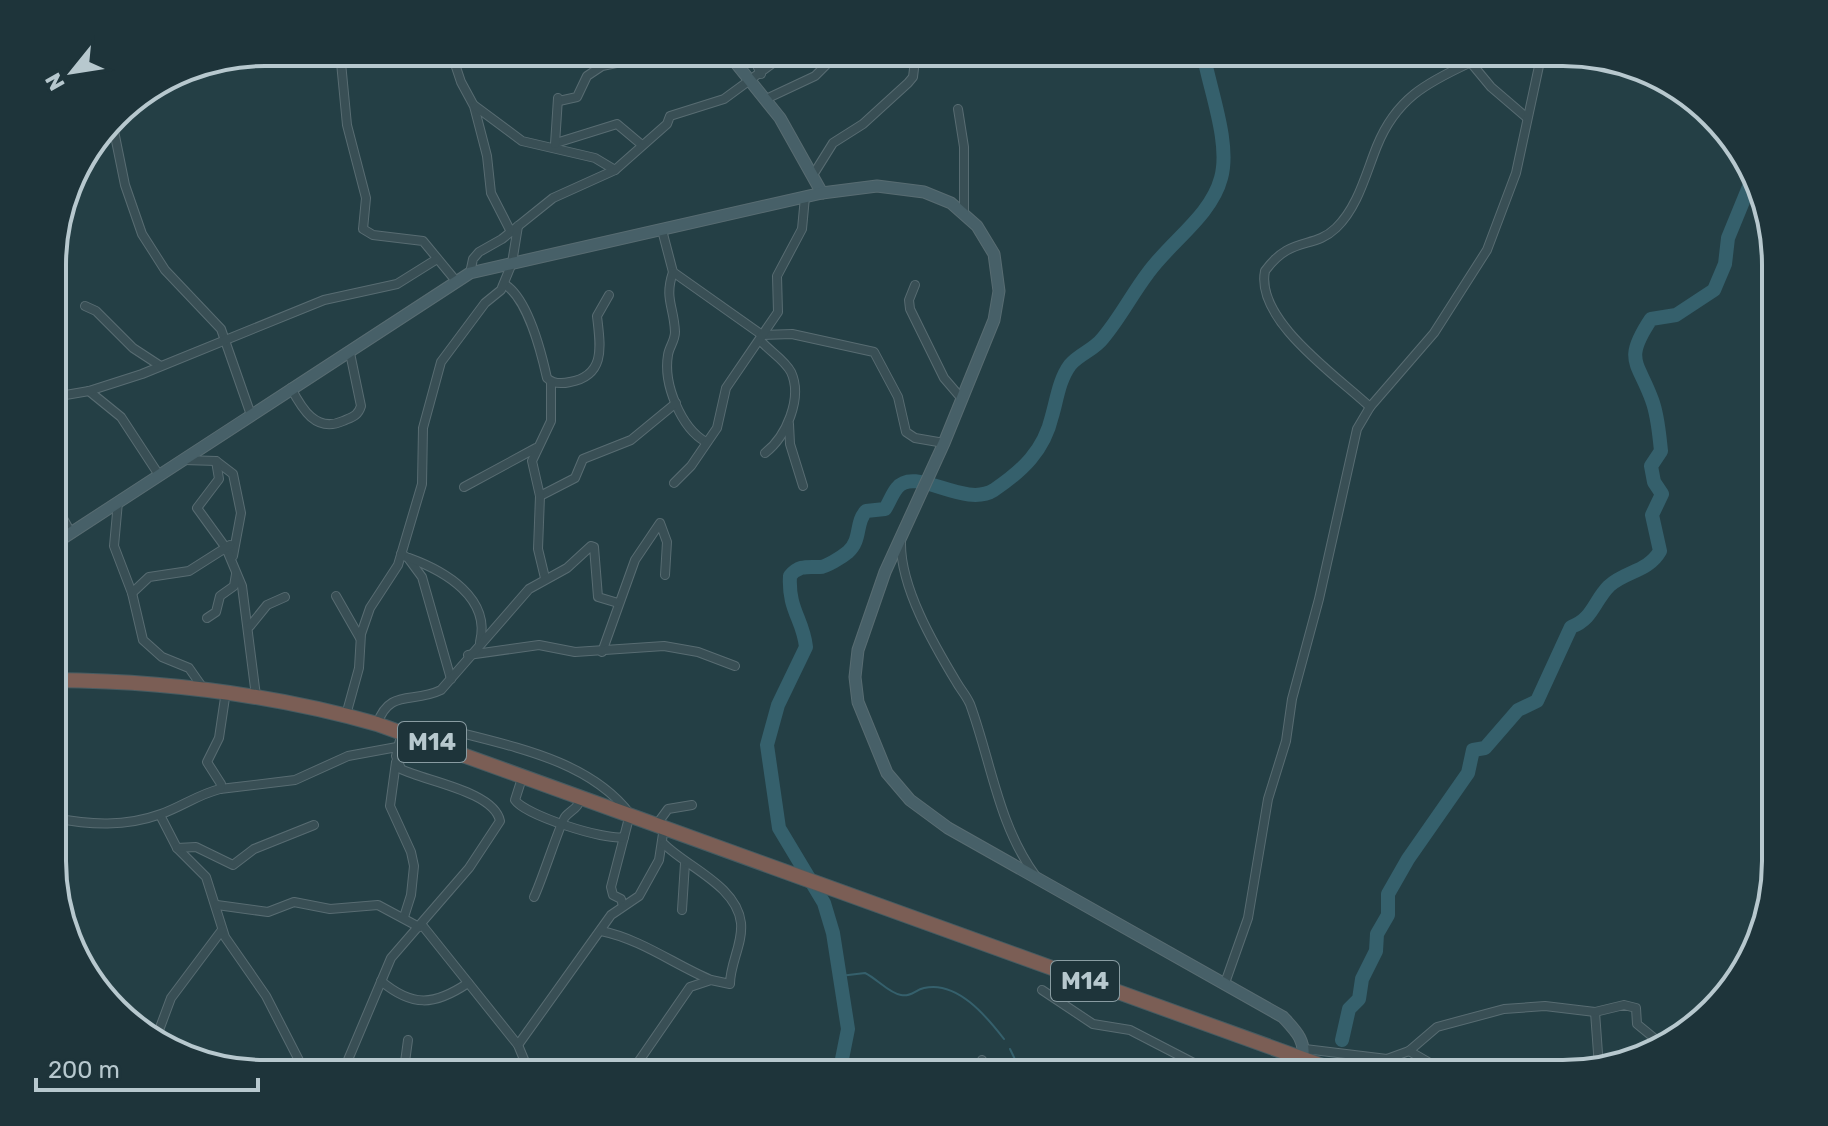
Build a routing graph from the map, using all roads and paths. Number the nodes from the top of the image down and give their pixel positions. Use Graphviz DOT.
graph roads {
  1 [pos="342,66"];
  2 [pos="456,66"];
  3 [pos="602,66"];
  4 [pos="738,66"];
  5 [pos="757,66"];
  6 [pos="771,66"];
  7 [pos="825,66"];
  8 [pos="914,66"];
  9 [pos="1450,66"];
  10 [pos="1474,66"];
  11 [pos="1539,66"];
  12 [pos="761,74"];
  13 [pos="751,82"];
  14 [pos="766,99"];
  15 [pos="474,106"];
  16 [pos="958,109"];
  17 [pos="1526,117"];
  18 [pos="115,134"];
  19 [pos="642,145"];
  20 [pos="555,146"];
  21 [pos="615,170"];
  22 [pos="813,175"];
  23 [pos="822,193"];
  24 [pos="805,197"];
  25 [pos="964,213"];
  26 [pos="515,229"];
  27 [pos="662,230"];
  28 [pos="437,259"];
  29 [pos="512,263"];
  30 [pos="673,272"];
  31 [pos="470,273"];
  32 [pos="456,281"];
  33 [pos="504,284"];
  34 [pos="915,285"];
  35 [pos="609,295"];
  36 [pos="85,306"];
  37 [pos="761,337"];
  38 [pos="227,339"];
  39 [pos="350,353"];
  40 [pos="159,365"];
  41 [pos="551,382"];
  42 [pos="291,388"];
  43 [pos="89,391"];
  44 [pos="66,395"];
  45 [pos="962,399"];
  46 [pos="676,403"];
  47 [pos="1370,407"];
  48 [pos="251,415"];
  49 [pos="789,416"];
  50 [pos="706,442"];
  51 [pos="944,443"];
  52 [pos="537,448"];
  53 [pos="765,453"];
  54 [pos="181,460"];
  55 [pos="216,461"];
  56 [pos="159,475"];
  57 [pos="674,483"];
  58 [pos="803,486"];
  59 [pos="464,487"];
  60 [pos="540,496"];
  61 [pos="118,502"];
  62 [pos="66,524"];
  63 [pos="71,533"];
  64 [pos="66,536"];
  65 [pos="901,536"];
  66 [pos="230,545"];
  67 [pos="405,556"];
  68 [pos="235,566"];
  69 [pos="665,575"];
  70 [pos="545,578"];
  71 [pos="132,593"];
  72 [pos="336,596"];
  73 [pos="285,597"];
  74 [pos="618,603"];
  75 [pos="207,618"];
  76 [pos="250,626"];
  77 [pos="360,639"];
  78 [pos="480,643"];
  79 [pos="602,652"];
  80 [pos="468,655"];
  81 [pos="735,666"];
  82 [pos="451,679"];
  83 [pos="66,681"];
  84 [pos="203,688"];
  85 [pos="226,691"];
  86 [pos="256,696"];
  87 [pos="346,715"];
  88 [pos="377,724"];
  89 [pos="402,732"];
  90 [pos="422,738"];
  91 [pos="397,747"];
  92 [pos="396,761"];
  93 [pos="523,775"];
  94 [pos="220,789"];
  95 [pos="581,796"];
  96 [pos="692,805"];
  97 [pos="630,814"];
  98 [pos="160,815"];
  99 [pos="66,820"];
  100 [pos="563,823"];
  101 [pos="314,825"];
  102 [pos="661,826"];
  103 [pos="624,837"];
  104 [pos="664,844"];
  105 [pos="177,848"];
  106 [pos="685,863"];
  107 [pos="1037,879"];
  108 [pos="534,897"];
  109 [pos="217,905"];
  110 [pos="623,906"];
  111 [pos="682,910"];
  112 [pos="404,917"];
  113 [pos="420,926"];
  114 [pos="222,930"];
  115 [pos="601,931"];
  116 [pos="711,980"];
  117 [pos="381,981"];
  118 [pos="468,983"];
  119 [pos="1225,983"];
  120 [pos="1042,990"];
  121 [pos="1595,1012"];
  122 [pos="159,1029"];
  123 [pos="1654,1038"];
  124 [pos="408,1040"];
  125 [pos="518,1045"];
  126 [pos="1409,1051"];
  127 [pos="1598,1057"];
  128 [pos="299,1060"];
  129 [pos="348,1060"];
  130 [pos="405,1060"];
  131 [pos="522,1060"];
  132 [pos="640,1060"];
  133 [pos="1188,1060"];
  134 [pos="1296,1060"];
  135 [pos="1305,1060"];
  136 [pos="1309,1060"];
  137 [pos="1425,1060"];
  1 -- 28 [label="street"];
  2 -- 15 [label="street"];
  3 -- 20 [label="street"];
  4 -- 13 [label="street"];
  5 -- 12 [label="street"];
  6 -- 12 [label="street"];
  7 -- 14 [label="street"];
  8 -- 22 [label="street"];
  9 -- 47 [label="street"];
  10 -- 17 [label="street"];
  11 -- 17 [label="street"];
  12 -- 13 [label="street"];
  13 -- 14 [label="street"];
  13 -- 19 [label="street"];
  14 -- 22 [label="street"];
  15 -- 20 [label="street"];
  15 -- 26 [label="street"];
  16 -- 25 [label="street"];
  17 -- 47 [label="street"];
  18 -- 38 [label="street"];
  19 -- 20 [label="street"];
  19 -- 21 [label="street"];
  20 -- 21 [label="street"];
  21 -- 26 [label="street"];
  22 -- 23 [label="street"];
  23 -- 24 [label="street"];
  23 -- 25 [label="street"];
  24 -- 27 [label="street"];
  24 -- 37 [label="street"];
  25 -- 45 [label="street"];
  26 -- 29 [label="street"];
  26 -- 31 [label="street"];
  27 -- 29 [label="street"];
  27 -- 30 [label="street"];
  28 -- 32 [label="street"];
  28 -- 38 [label="street"];
  29 -- 31 [label="street"];
  29 -- 33 [label="street"];
  30 -- 37 [label="street"];
  30 -- 46 [label="street"];
  31 -- 32 [label="street"];
  32 -- 39 [label="street"];
  33 -- 41 [label="street"];
  33 -- 67 [label="street"];
  34 -- 45 [label="street"];
  35 -- 41 [label="street"];
  36 -- 40 [label="street"];
  37 -- 49 [label="street"];
  37 -- 50 [label="street"];
  37 -- 51 [label="street"];
  38 -- 40 [label="street"];
  38 -- 48 [label="street"];
  39 -- 42 [label="street"];
  39 -- 42 [label="street"];
  40 -- 43 [label="street"];
  41 -- 52 [label="street"];
  42 -- 48 [label="street"];
  43 -- 44 [label="street"];
  43 -- 56 [label="street"];
  45 -- 51 [label="street"];
  46 -- 50 [label="street"];
  46 -- 60 [label="street"];
  47 -- 119 [label="street"];
  48 -- 54 [label="street"];
  49 -- 53 [label="street"];
  49 -- 58 [label="street"];
  50 -- 57 [label="street"];
  51 -- 65 [label="street"];
  52 -- 59 [label="street"];
  52 -- 60 [label="street"];
  54 -- 55 [label="street"];
  54 -- 56 [label="street"];
  55 -- 66 [label="street"];
  55 -- 66 [label="street"];
  56 -- 61 [label="street"];
  60 -- 70 [label="street"];
  61 -- 63 [label="street"];
  61 -- 71 [label="street"];
  62 -- 63 [label="street"];
  63 -- 64 [label="street"];
  65 -- 107 [label="street"];
  65 -- 107 [label="street"];
  66 -- 68 [label="street"];
  66 -- 71 [label="street"];
  67 -- 77 [label="street"];
  67 -- 78 [label="street"];
  67 -- 82 [label="street"];
  68 -- 75 [label="street"];
  68 -- 76 [label="street"];
  69 -- 74 [label="street"];
  70 -- 74 [label="street"];
  70 -- 78 [label="street"];
  71 -- 84 [label="street"];
  72 -- 77 [label="street"];
  73 -- 76 [label="street"];
  74 -- 79 [label="street"];
  76 -- 86 [label="street"];
  77 -- 87 [label="street"];
  78 -- 80 [label="street"];
  79 -- 80 [label="street"];
  79 -- 81 [label="street"];
  80 -- 82 [label="street"];
  82 -- 88 [label="street"];
  83 -- 84 [label="highway, M14"];
  84 -- 85 [label="highway, M14"];
  85 -- 86 [label="highway, M14"];
  85 -- 94 [label="street"];
  86 -- 87 [label="highway, M14"];
  87 -- 88 [label="highway, M14"];
  88 -- 89 [label="highway, M14"];
  89 -- 90 [label="highway, M14"];
  89 -- 91 [label="street"];
  90 -- 93 [label="highway, M14"];
  90 -- 97 [label="street"];
  91 -- 92 [label="street"];
  91 -- 94 [label="street"];
  92 -- 112 [label="street"];
  92 -- 113 [label="street"];
  93 -- 95 [label="highway, M14"];
  93 -- 100 [label="street"];
  94 -- 98 [label="street"];
  95 -- 97 [label="highway, M14"];
  95 -- 100 [label="street"];
  96 -- 102 [label="street"];
  97 -- 102 [label="highway, M14"];
  97 -- 103 [label="street"];
  98 -- 99 [label="street"];
  98 -- 105 [label="street"];
  100 -- 103 [label="street"];
  100 -- 108 [label="street"];
  101 -- 105 [label="street"];
  102 -- 104 [label="street"];
  102 -- 134 [label="highway, M14"];
  103 -- 110 [label="street"];
  104 -- 106 [label="street"];
  104 -- 110 [label="street"];
  105 -- 109 [label="street"];
  106 -- 111 [label="street"];
  106 -- 116 [label="street"];
  107 -- 119 [label="street"];
  109 -- 112 [label="street"];
  109 -- 114 [label="street"];
  110 -- 115 [label="street"];
  112 -- 113 [label="street"];
  113 -- 117 [label="street"];
  113 -- 118 [label="street"];
  114 -- 122 [label="street"];
  114 -- 128 [label="street"];
  115 -- 116 [label="street"];
  115 -- 125 [label="street"];
  116 -- 132 [label="street"];
  117 -- 118 [label="street"];
  117 -- 129 [label="street"];
  118 -- 125 [label="street"];
  119 -- 135 [label="street"];
  120 -- 133 [label="street"];
  121 -- 123 [label="street"];
  121 -- 126 [label="street"];
  121 -- 127 [label="street"];
  124 -- 130 [label="street"];
  125 -- 131 [label="street"];
  126 -- 136 [label="street"];
  126 -- 137 [label="street"];
}
